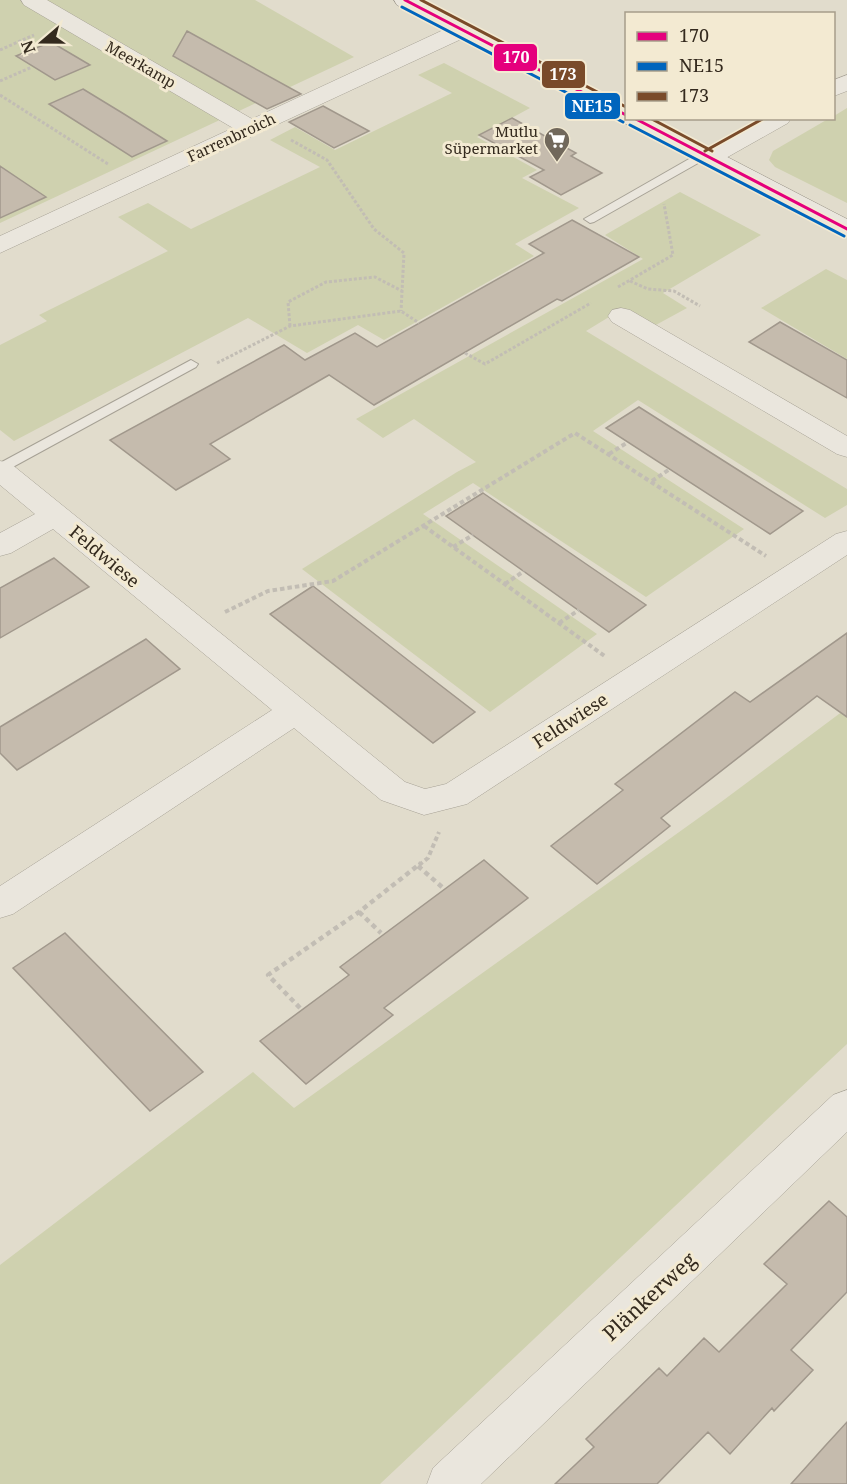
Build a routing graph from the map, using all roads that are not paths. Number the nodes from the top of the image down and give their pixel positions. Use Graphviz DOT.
graph roads {
  1 [pos="32,0"];
  2 [pos="405,0"];
  3 [pos="462,30"];
  4 [pos="625,114"];
  5 [pos="637,120"];
  6 [pos="776,120"];
  7 [pos="256,125"];
  8 [pos="706,157"];
  9 [pos="590,219"];
  10 [pos="847,229"];
  11 [pos="0,245"];
  12 [pos="621,316"];
  13 [pos="191,364"];
  14 [pos="847,448"];
  15 [pos="0,469"];
  16 [pos="55,515"];
  17 [pos="847,540"];
  18 [pos="0,546"];
  19 [pos="294,712"];
  20 [pos="0,904"];
  21 [pos="847,1107"];
  22 [pos="449,1484"];
  1 -- 7 [label="street, Meerkamp"];
  2 -- 3 [label="street"];
  3 -- 4 [label="street"];
  3 -- 7 [label="street, Farrenbroich"];
  5 -- 8 [label="street"];
  6 -- 8 [label="street"];
  7 -- 11 [label="street, Farrenbroich"];
  8 -- 9 [label="lane"];
  8 -- 10 [label="street"];
  12 -- 14 [label="street"];
  13 -- 15 [label="lane"];
  15 -- 16 [label="street, Feldwiese"];
  16 -- 18 [label="street"];
  16 -- 19 [label="street, Feldwiese"];
  17 -- 19 [label="street, Feldwiese"];
  19 -- 20 [label="street"];
  21 -- 22 [label="street, Plänkerweg"];
}
